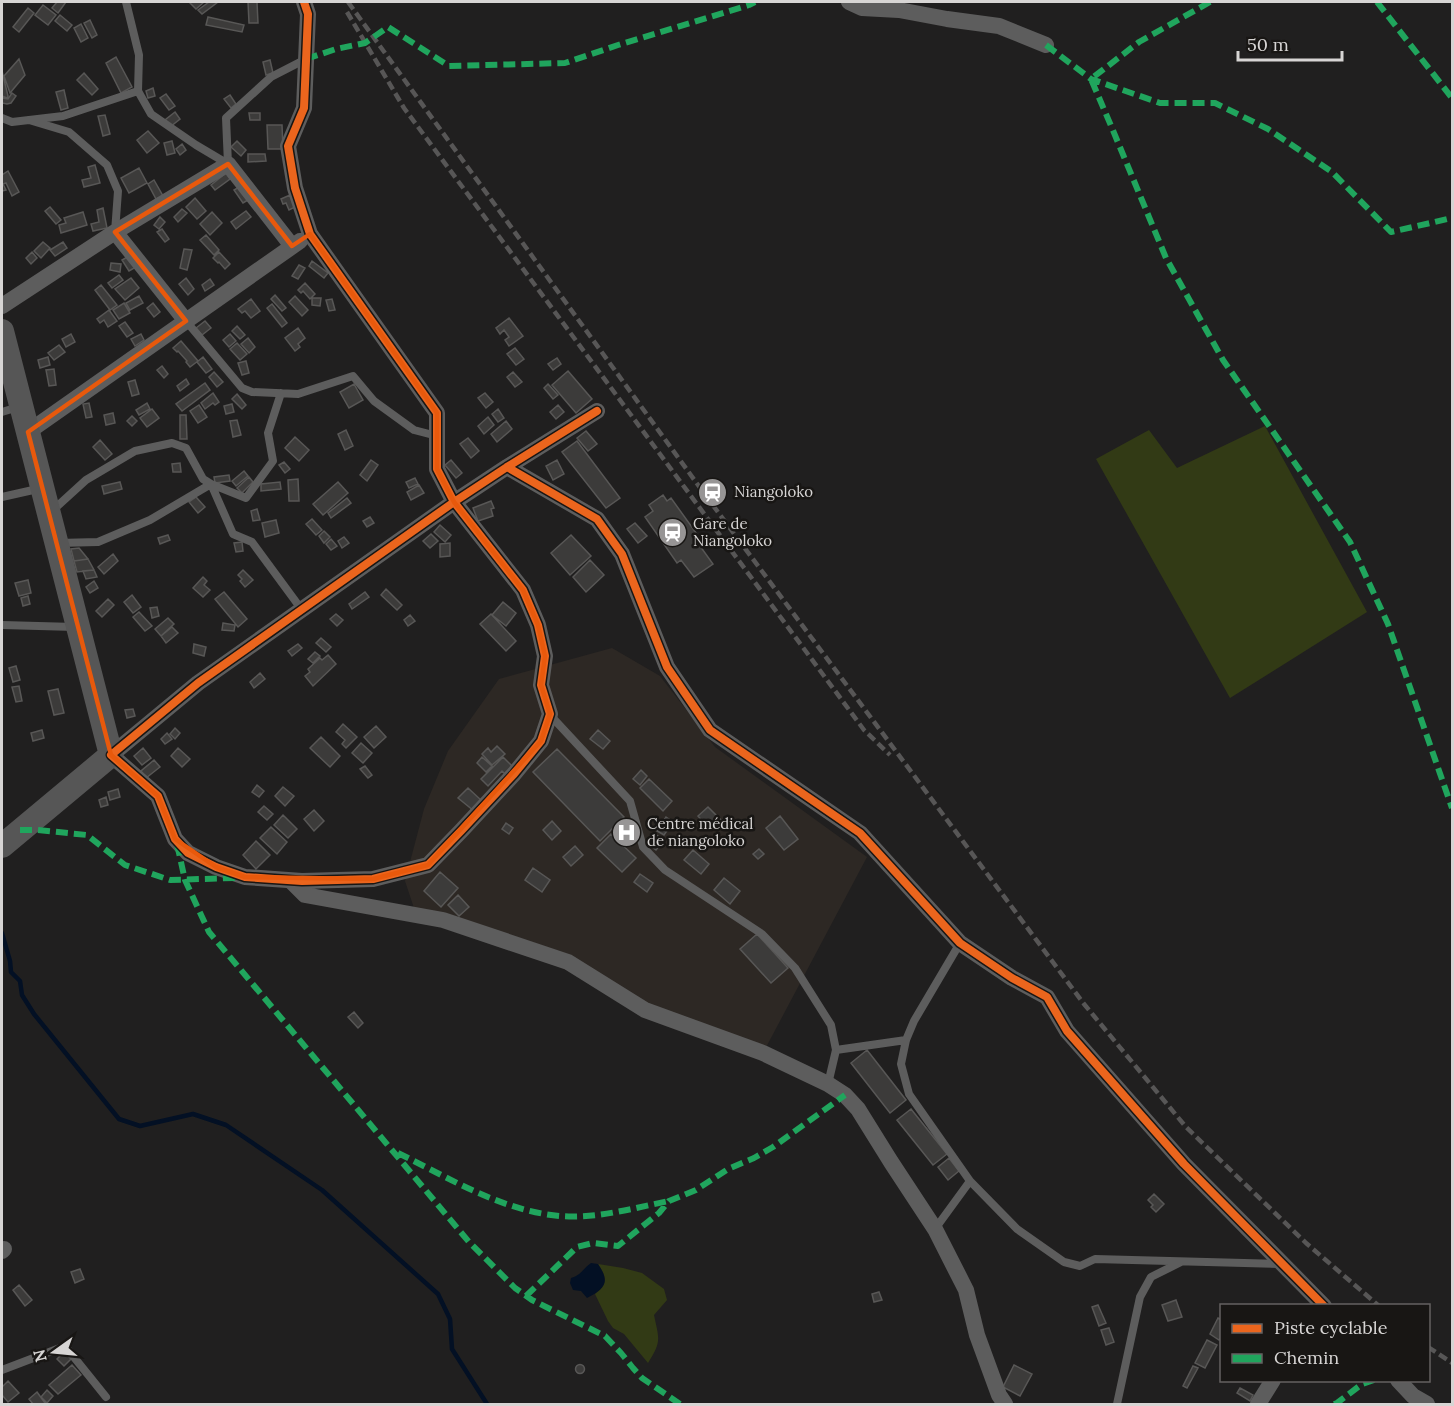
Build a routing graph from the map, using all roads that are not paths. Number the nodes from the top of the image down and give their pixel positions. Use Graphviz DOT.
graph roads {
  1 [pos="126,2"];
  2 [pos="304,2"];
  3 [pos="849,2"];
  4 [pos="1046,45"];
  5 [pos="306,59"];
  6 [pos="138,91"];
  7 [pos="2,118"];
  8 [pos="29,120"];
  9 [pos="228,164"];
  10 [pos="115,232"];
  11 [pos="310,234"];
  12 [pos="292,246"];
  13 [pos="2,306"];
  14 [pos="186,321"];
  15 [pos="2,331"];
  16 [pos="281,393"];
  17 [pos="11,409"];
  18 [pos="597,411"];
  19 [pos="28,432"];
  20 [pos="437,436"];
  21 [pos="507,467"];
  22 [pos="211,484"];
  23 [pos="42,488"];
  24 [pos="2,496"];
  25 [pos="454,502"];
  26 [pos="49,514"];
  27 [pos="57,543"];
  28 [pos="302,610"];
  29 [pos="2,625"];
  30 [pos="78,627"];
  31 [pos="550,714"];
  32 [pos="111,755"];
  33 [pos="2,846"];
  34 [pos="291,881"];
  35 [pos="960,943"];
  36 [pos="906,1040"];
  37 [pos="836,1050"];
  38 [pos="828,1084"];
  39 [pos="970,1180"];
  40 [pos="935,1229"];
  41 [pos="1181,1262"];
  42 [pos="1283,1264"];
  43 [pos="1321,1304"];
  44 [pos="2,1370"];
  45 [pos="1272,1382"];
  46 [pos="1400,1382"];
  47 [pos="106,1397"];
  48 [pos="1005,1404"];
  49 [pos="1117,1404"];
  50 [pos="1258,1404"];
  51 [pos="1427,1404"];
  1 -- 6 [label="lane"];
  2 -- 5 [label="street"];
  3 -- 4 [label="street"];
  5 -- 9 [label="lane"];
  5 -- 11 [label="street"];
  6 -- 8 [label="lane"];
  6 -- 9 [label="lane"];
  7 -- 8 [label="lane"];
  8 -- 10 [label="lane"];
  9 -- 10 [label="street"];
  9 -- 12 [label="street"];
  10 -- 13 [label="street"];
  10 -- 14 [label="street"];
  11 -- 12 [label="street"];
  11 -- 20 [label="street"];
  12 -- 14 [label="street"];
  14 -- 16 [label="lane"];
  14 -- 19 [label="street"];
  15 -- 17 [label="main road"];
  16 -- 20 [label="lane"];
  16 -- 22 [label="lane"];
  17 -- 19 [label="main road"];
  18 -- 21 [label="street"];
  19 -- 23 [label="main road"];
  20 -- 25 [label="street"];
  21 -- 25 [label="street"];
  21 -- 35 [label="street"];
  22 -- 26 [label="lane"];
  22 -- 27 [label="lane"];
  22 -- 28 [label="lane"];
  23 -- 24 [label="lane"];
  23 -- 26 [label="main road"];
  25 -- 28 [label="street"];
  25 -- 31 [label="street"];
  26 -- 27 [label="main road"];
  27 -- 30 [label="main road"];
  28 -- 32 [label="street"];
  29 -- 30 [label="lane"];
  30 -- 32 [label="main road"];
  31 -- 34 [label="street"];
  31 -- 37 [label="lane"];
  32 -- 33 [label="main road"];
  32 -- 34 [label="street"];
  34 -- 38 [label="street"];
  35 -- 36 [label="lane"];
  35 -- 42 [label="street"];
  36 -- 37 [label="lane"];
  36 -- 39 [label="lane"];
  37 -- 38 [label="lane"];
  38 -- 40 [label="street"];
  39 -- 40 [label="lane"];
  39 -- 41 [label="lane"];
  40 -- 48 [label="street"];
  41 -- 42 [label="lane"];
  41 -- 49 [label="lane"];
  42 -- 43 [label="street"];
  44 -- 47 [label="lane"];
  45 -- 50 [label="street"];
  46 -- 51 [label="street"];
}
